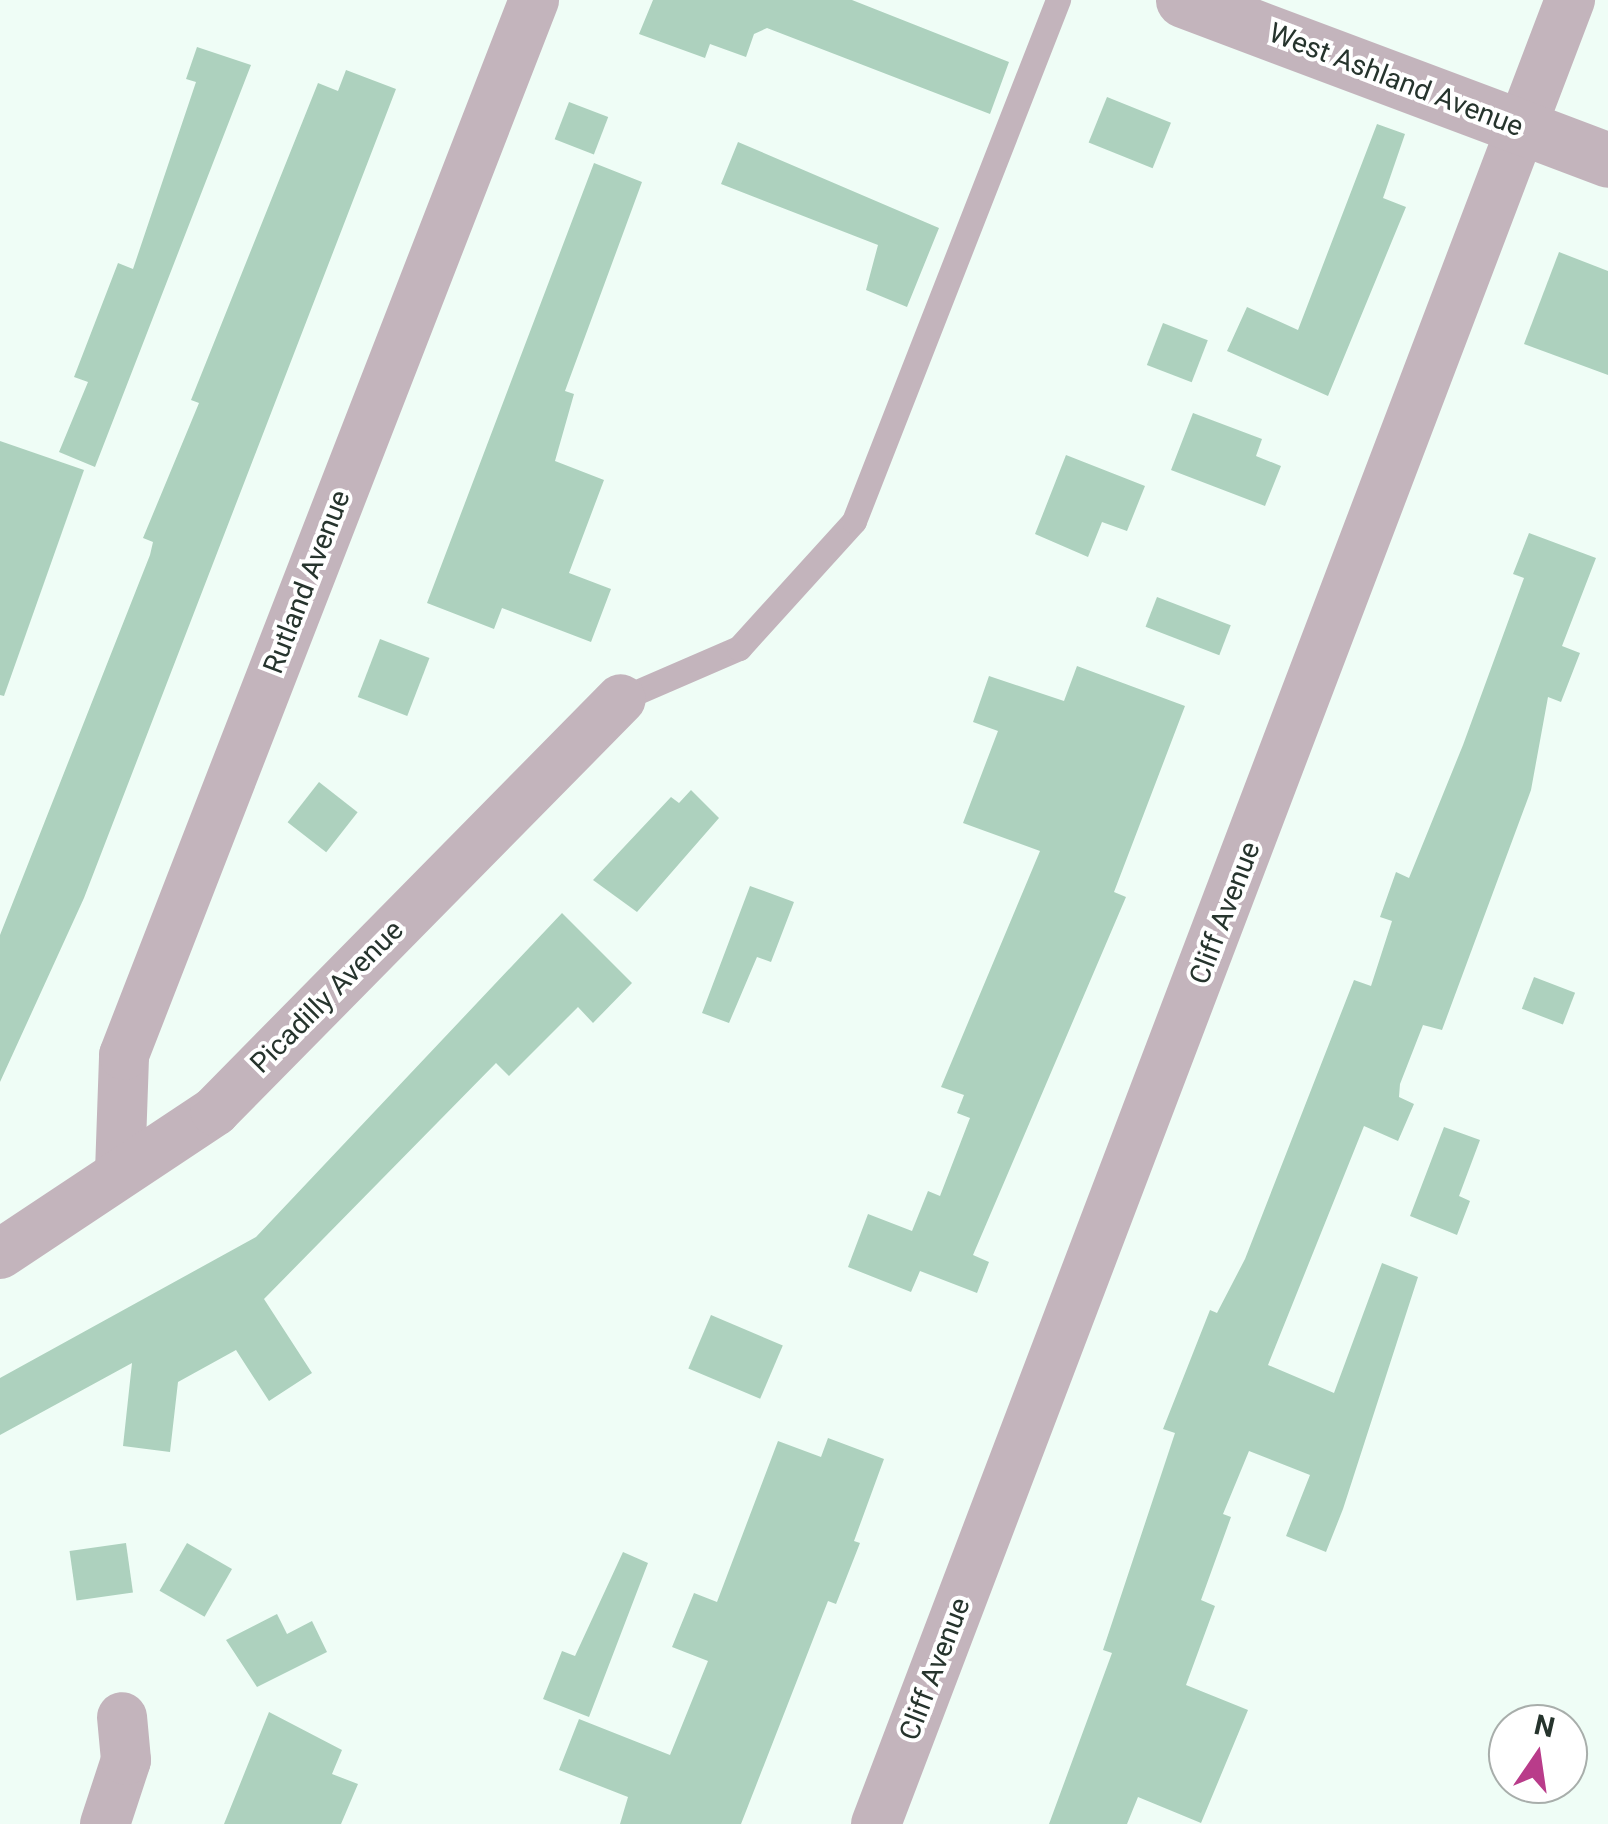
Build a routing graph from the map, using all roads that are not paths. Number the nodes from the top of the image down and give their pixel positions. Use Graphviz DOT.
graph roads {
  1 [pos="534,0"];
  2 [pos="1058,0"];
  3 [pos="1183,0"];
  4 [pos="1570,0"];
  5 [pos="1522,127"];
  6 [pos="1608,160"];
  7 [pos="620,699"];
  8 [pos="120,1172"];
  9 [pos="0,1254"];
  10 [pos="122,1717"];
  11 [pos="105,1824"];
  12 [pos="876,1824"];
  1 -- 8 [label="street, Rutland Avenue"];
  2 -- 7 [label="lane"];
  3 -- 5 [label="street, West Ashland Avenue"];
  4 -- 5 [label="street, Cliff Avenue"];
  5 -- 6 [label="street, West Ashland Avenue"];
  5 -- 12 [label="street, Cliff Avenue"];
  7 -- 8 [label="street, Picadilly Avenue"];
  8 -- 9 [label="street, Picadilly Avenue"];
  10 -- 11 [label="street"];
}
